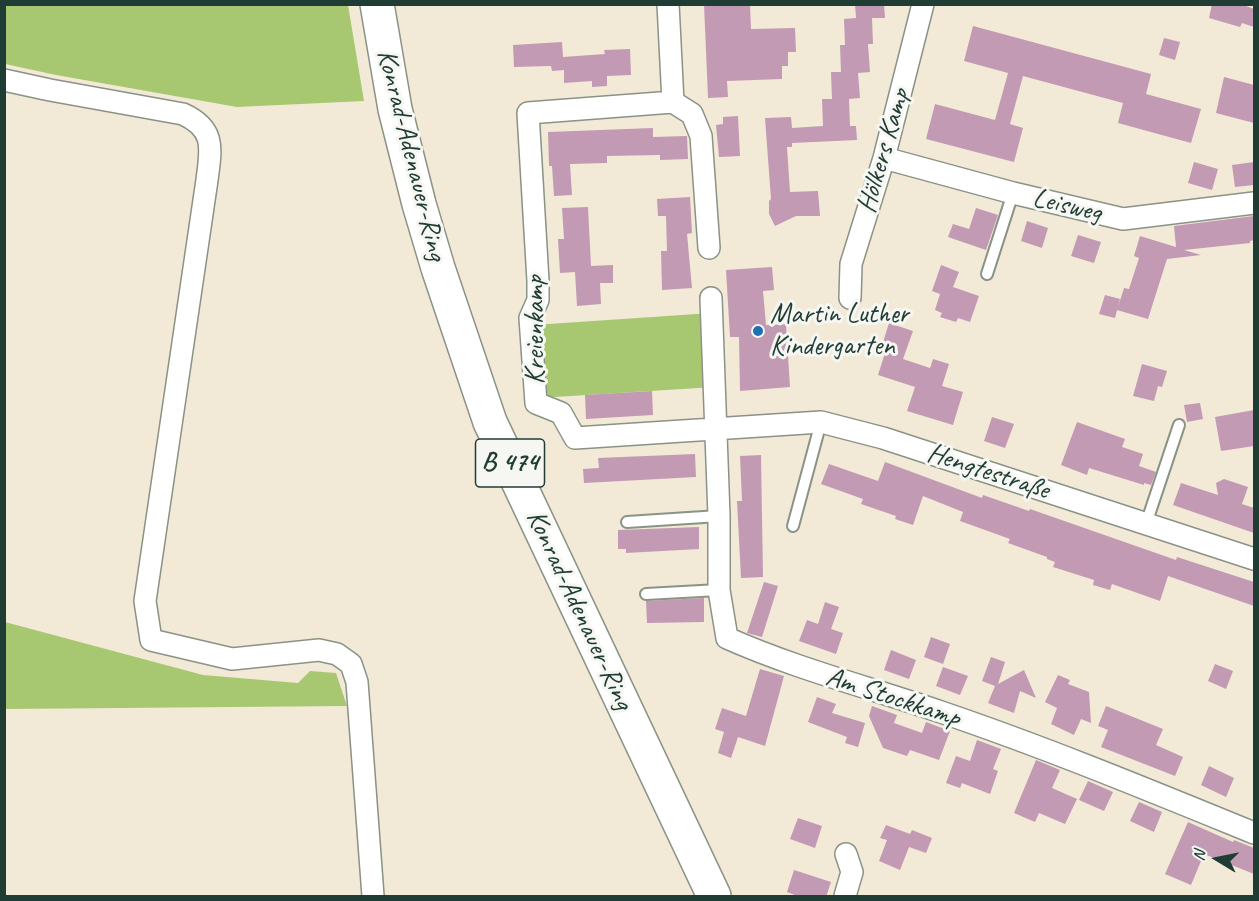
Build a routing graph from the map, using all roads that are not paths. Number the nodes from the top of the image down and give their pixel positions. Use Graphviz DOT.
graph roads {
  1 [pos="377,4"];
  2 [pos="668,4"];
  3 [pos="923,4"];
  4 [pos="4,80"];
  5 [pos="673,102"];
  6 [pos="884,158"];
  7 [pos="1013,193"];
  8 [pos="1254,203"];
  9 [pos="709,248"];
  10 [pos="987,274"];
  11 [pos="711,298"];
  12 [pos="850,298"];
  13 [pos="821,422"];
  14 [pos="1179,424"];
  15 [pos="715,429"];
  16 [pos="719,516"];
  17 [pos="627,522"];
  18 [pos="1146,524"];
  19 [pos="793,526"];
  20 [pos="1254,559"];
  21 [pos="719,590"];
  22 [pos="646,594"];
  23 [pos="1254,833"];
  24 [pos="846,854"];
  25 [pos="373,897"];
  26 [pos="714,897"];
  27 [pos="845,897"];
  1 -- 26 [label="main road, Konrad-Adenauer-Ring / B 474"];
  2 -- 5 [label="street"];
  3 -- 6 [label="street, Hölkers Kamp"];
  4 -- 25 [label="street"];
  5 -- 9 [label="street"];
  5 -- 15 [label="street, Kreienkamp"];
  6 -- 7 [label="street, Leisweg"];
  6 -- 12 [label="street, Hölkers Kamp"];
  7 -- 8 [label="street, Leisweg"];
  7 -- 10 [label="lane"];
  11 -- 15 [label="street"];
  13 -- 15 [label="street, Hengtestraße"];
  13 -- 18 [label="street, Hengtestraße"];
  13 -- 19 [label="lane"];
  14 -- 18 [label="lane"];
  15 -- 16 [label="street, Am Stockkamp"];
  16 -- 17 [label="lane"];
  16 -- 21 [label="street, Am Stockkamp"];
  18 -- 20 [label="street, Hengtestraße"];
  21 -- 22 [label="lane"];
  21 -- 23 [label="street, Am Stockkamp"];
  24 -- 27 [label="street"];
}
